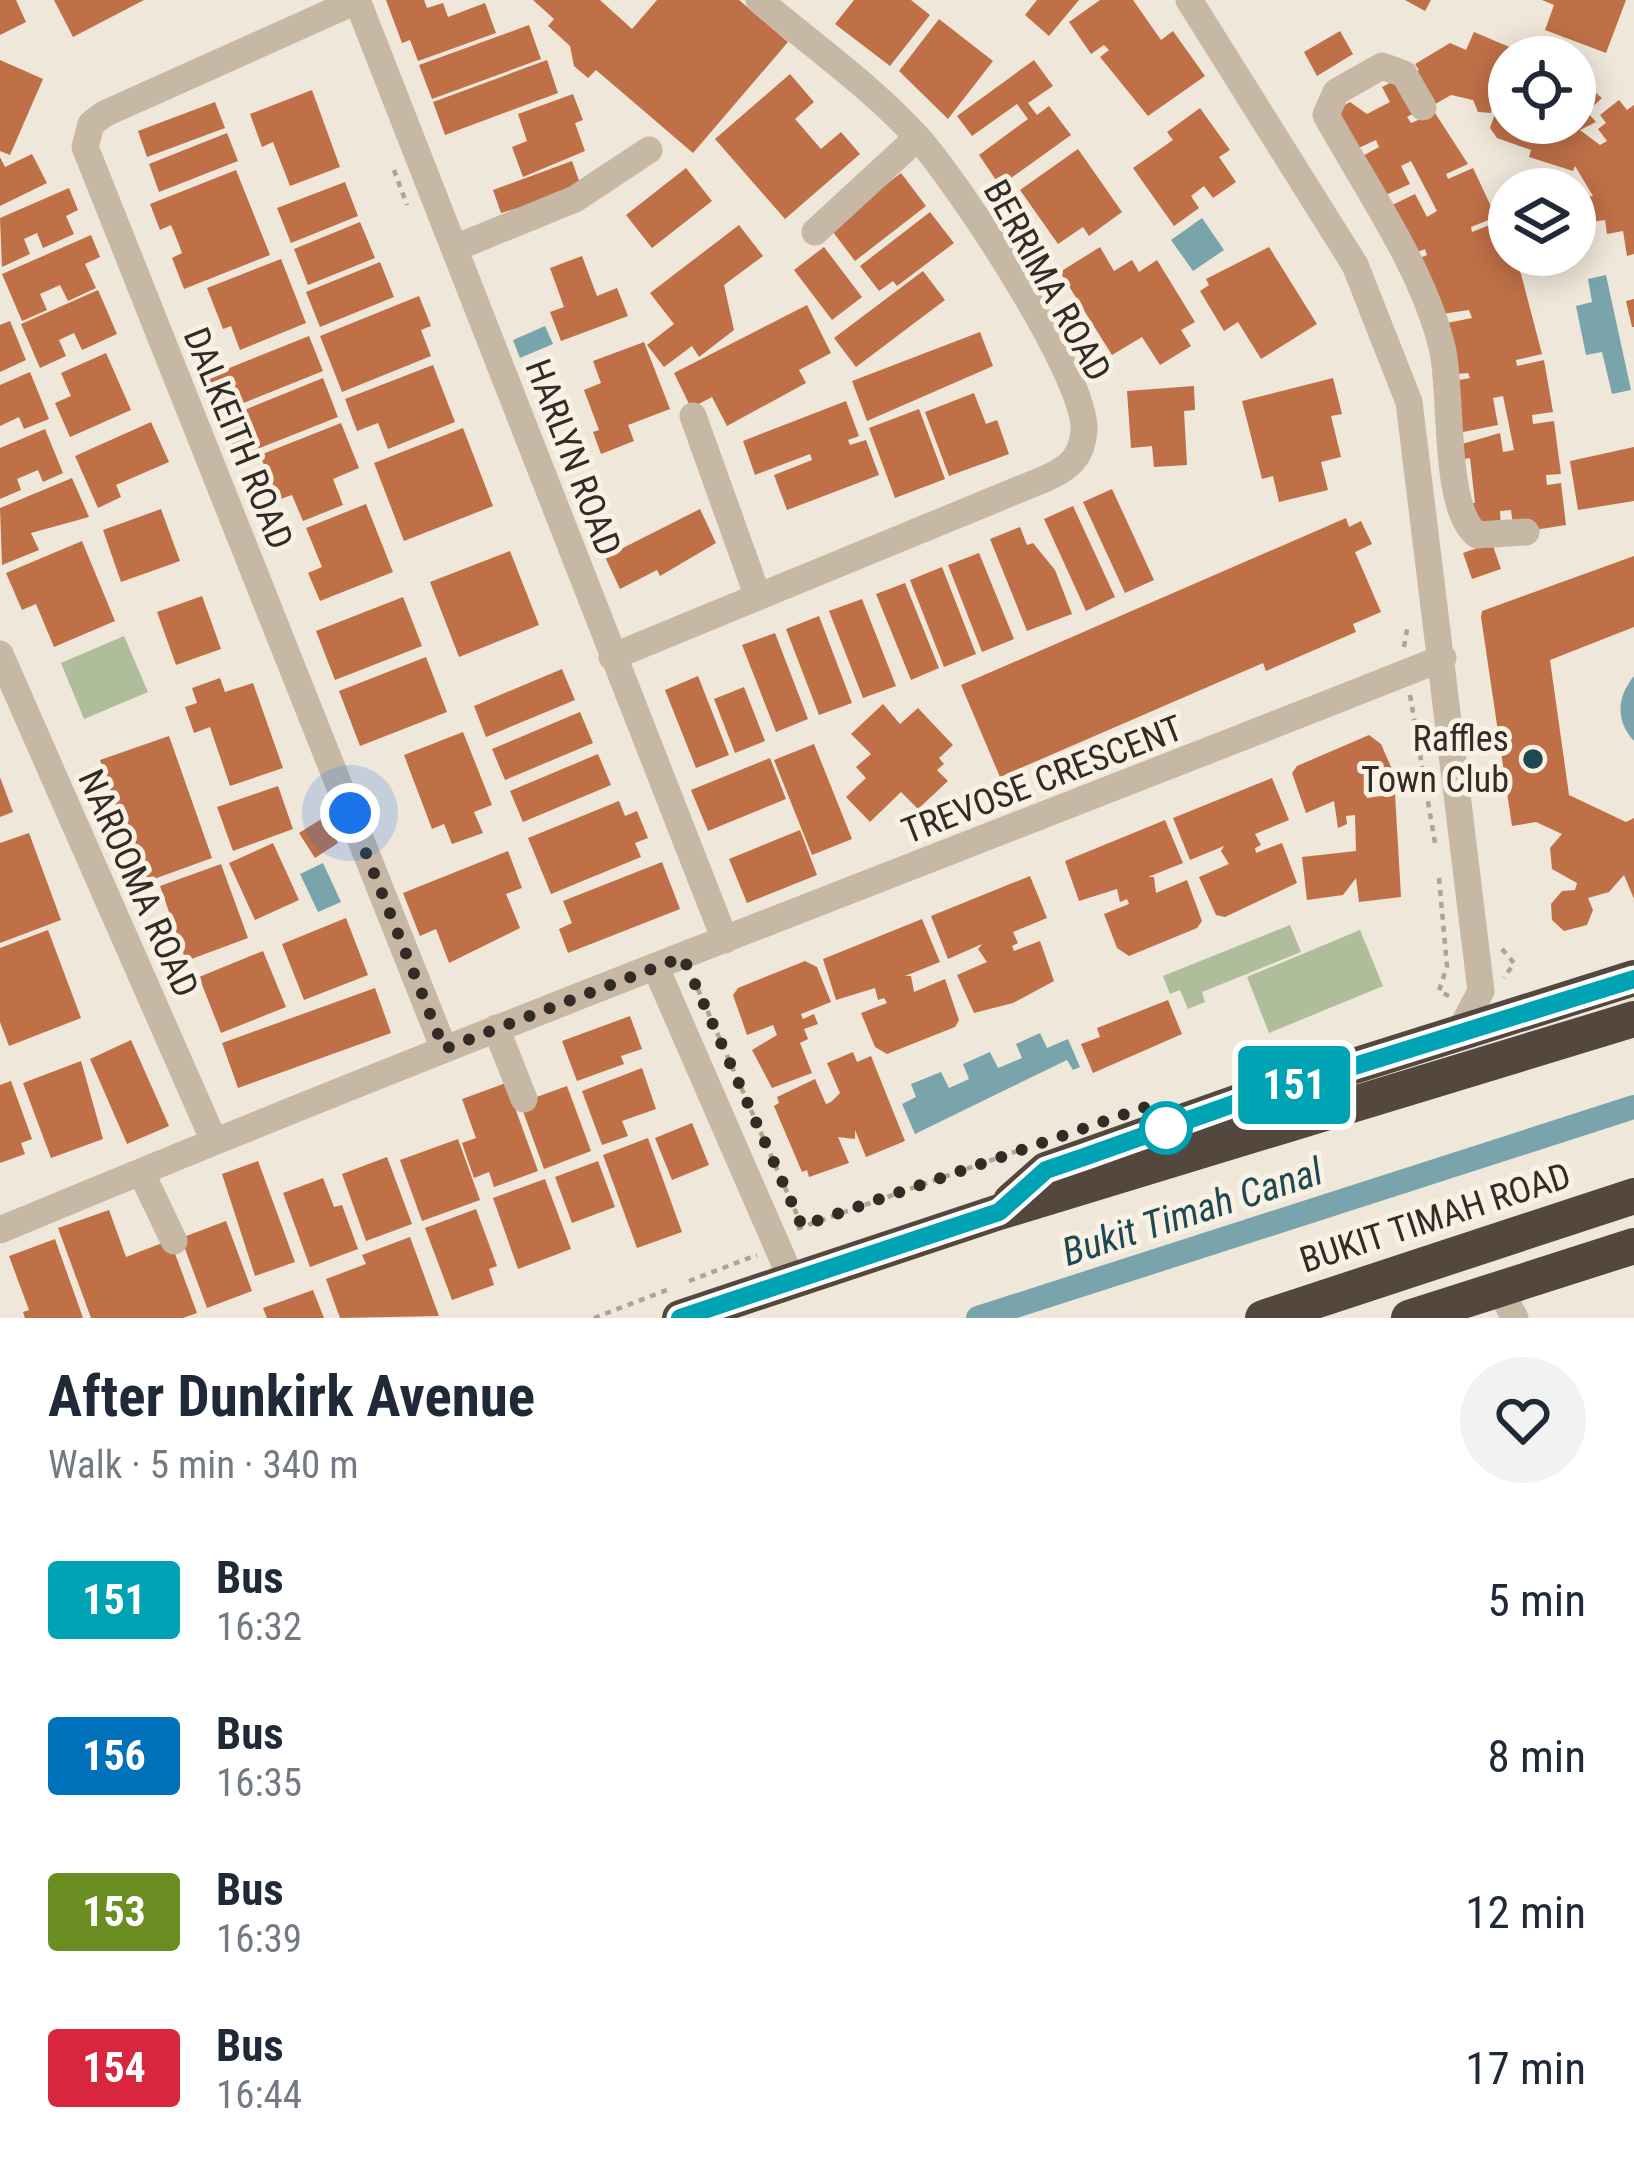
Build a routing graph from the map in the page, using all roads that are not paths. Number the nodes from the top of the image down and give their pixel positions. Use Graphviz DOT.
graph roads {
  1 [pos="357,0"];
  2 [pos="758,0"];
  3 [pos="1190,0"];
  4 [pos="1423,107"];
  5 [pos="917,138"];
  6 [pos="649,150"];
  7 [pos="815,232"];
  8 [pos="455,248"];
  9 [pos="1423,297"];
  10 [pos="1379,316"];
  11 [pos="1442,347"];
  12 [pos="1394,355"];
  13 [pos="692,416"];
  14 [pos="1526,532"];
  15 [pos="758,597"];
  16 [pos="0,654"];
  17 [pos="612,657"];
  18 [pos="1443,658"];
  19 [pos="725,940"];
  20 [pos="670,962"];
  21 [pos="1634,978"];
  22 [pos="1492,1005"];
  23 [pos="1634,1019"];
  24 [pos="496,1028"];
  25 [pos="444,1049"];
  26 [pos="524,1099"];
  27 [pos="214,1141"];
  28 [pos="141,1172"];
  29 [pos="1634,1196"];
  30 [pos="999,1212"];
  31 [pos="0,1230"];
  32 [pos="174,1241"];
  33 [pos="1634,1246"];
  34 [pos="791,1278"];
  35 [pos="1506,1304"];
  36 [pos="680,1318"];
  37 [pos="1263,1318"];
  38 [pos="1408,1318"];
  1 -- 8 [label="street, HARLYN ROAD"];
  1 -- 25 [label="street, DALKEITH ROAD"];
  2 -- 5 [label="street, BERRIMA ROAD"];
  3 -- 10 [label="street"];
  4 -- 9 [label="street"];
  5 -- 7 [label="street"];
  5 -- 15 [label="street, BERRIMA ROAD"];
  6 -- 8 [label="street"];
  8 -- 17 [label="street, HARLYN ROAD"];
  9 -- 10 [label="street"];
  9 -- 11 [label="street"];
  10 -- 12 [label="street"];
  11 -- 12 [label="street"];
  11 -- 14 [label="street"];
  12 -- 18 [label="street"];
  13 -- 15 [label="street"];
  15 -- 17 [label="street, BERRIMA ROAD"];
  16 -- 27 [label="street, NAROOMA ROAD"];
  17 -- 19 [label="street, HARLYN ROAD"];
  18 -- 19 [label="street, TREVOSE CRESCENT"];
  18 -- 22 [label="street"];
  19 -- 20 [label="street, TREVOSE CRESCENT"];
  20 -- 24 [label="street, TREVOSE CRESCENT"];
  20 -- 34 [label="street"];
  21 -- 22 [label="highway"];
  22 -- 30 [label="highway"];
  23 -- 30 [label="highway"];
  24 -- 25 [label="street, TREVOSE CRESCENT"];
  24 -- 26 [label="street"];
  25 -- 27 [label="street, TREVOSE CRESCENT"];
  27 -- 28 [label="street, TREVOSE CRESCENT"];
  28 -- 31 [label="street, TREVOSE CRESCENT"];
  28 -- 32 [label="street"];
  29 -- 37 [label="highway, BUKIT TIMAH ROAD"];
  30 -- 34 [label="highway"];
  33 -- 35 [label="highway"];
  34 -- 36 [label="highway"];
  35 -- 38 [label="highway"];
}
